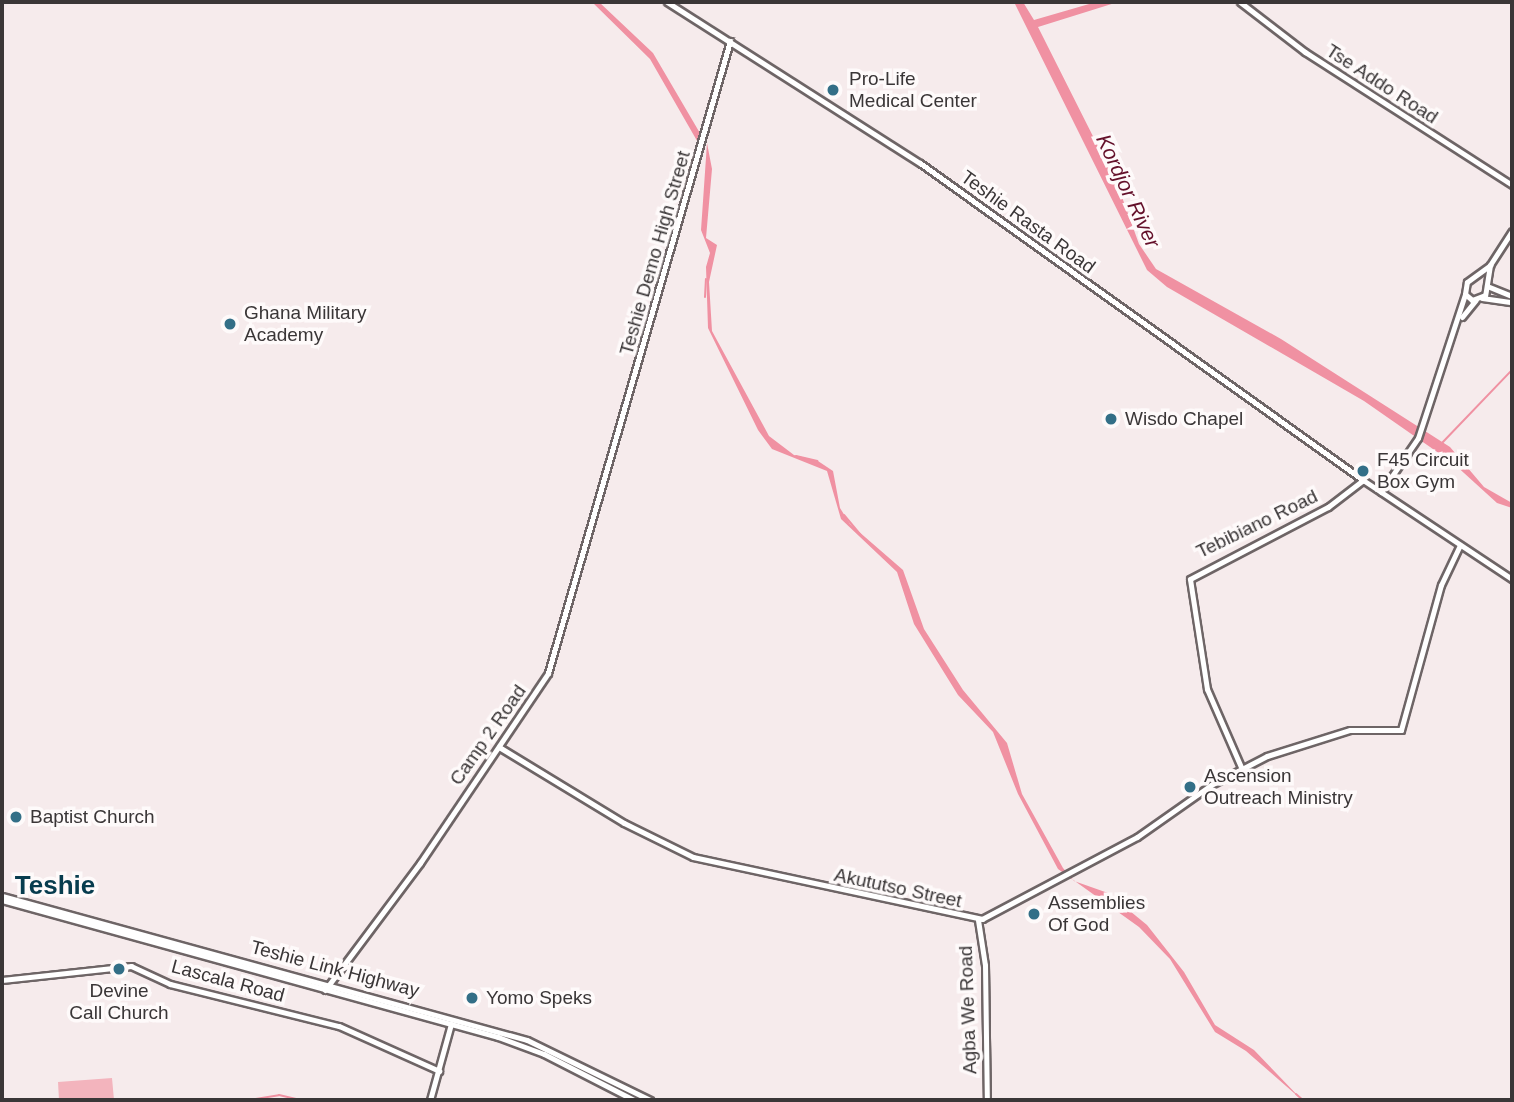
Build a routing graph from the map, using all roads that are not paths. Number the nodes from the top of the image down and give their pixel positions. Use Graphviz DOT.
graph roads {
  1 [pos="667,2"];
  2 [pos="1240,2"];
  3 [pos="730,41"];
  4 [pos="1512,185"];
  5 [pos="1512,231"];
  6 [pos="1490,265"];
  7 [pos="1474,278"];
  8 [pos="1487,285"];
  9 [pos="1465,294"];
  10 [pos="1512,296"];
  11 [pos="1479,299"];
  12 [pos="1512,302"];
  13 [pos="1460,320"];
  14 [pos="607,473"];
  15 [pos="1363,480"];
  16 [pos="1381,492"];
  17 [pos="1460,545"];
  18 [pos="1512,579"];
  19 [pos="499,747"];
  20 [pos="1241,767"];
  21 [pos="2,898"];
  22 [pos="978,920"];
  23 [pos="2,981"];
  24 [pos="330,983"];
  25 [pos="325,990"];
  26 [pos="452,1021"];
  27 [pos="439,1071"];
  28 [pos="431,1099"];
  29 [pos="634,1100"];
  30 [pos="650,1100"];
  31 [pos="987,1100"];
  1 -- 3 [label="street, Teshie Rasta Road"];
  2 -- 4 [label="street, Tse Addo Road"];
  3 -- 14 [label="street, Teshie Demo High Street"];
  3 -- 15 [label="street, Teshie Rasta Road"];
  5 -- 6 [label="street"];
  6 -- 7 [label="street"];
  6 -- 8 [label="street"];
  7 -- 8 [label="street"];
  7 -- 9 [label="street"];
  8 -- 10 [label="street"];
  8 -- 11 [label="street"];
  9 -- 11 [label="street"];
  9 -- 13 [label="street"];
  11 -- 12 [label="street"];
  11 -- 13 [label="street"];
  13 -- 16 [label="street"];
  14 -- 19 [label="street, Camp 2 Road"];
  15 -- 16 [label="street, Teshie Rasta Road"];
  15 -- 20 [label="street, Tebibiano Road"];
  16 -- 17 [label="street, Teshie Rasta Road"];
  17 -- 18 [label="street, Teshie Rasta Road"];
  17 -- 20 [label="street, Akututso Street"];
  19 -- 22 [label="street, Akututso Street"];
  19 -- 24 [label="street, Camp 2 Road"];
  20 -- 22 [label="street, Akututso Street"];
  21 -- 24 [label="street, Teshie Link Highway"];
  21 -- 25 [label="street, Teshie Link Highway"];
  22 -- 31 [label="street, Agba We Road"];
  23 -- 27 [label="street, Lascala Road"];
  24 -- 25 [label="street, Camp 2 Road"];
  24 -- 26 [label="street, Teshie Link Highway"];
  25 -- 26 [label="street, Teshie Link Highway"];
  26 -- 27 [label="street"];
  26 -- 29 [label="street, Teshie Link Highway"];
  26 -- 30 [label="street, Teshie Link Highway"];
  27 -- 28 [label="street"];
}
